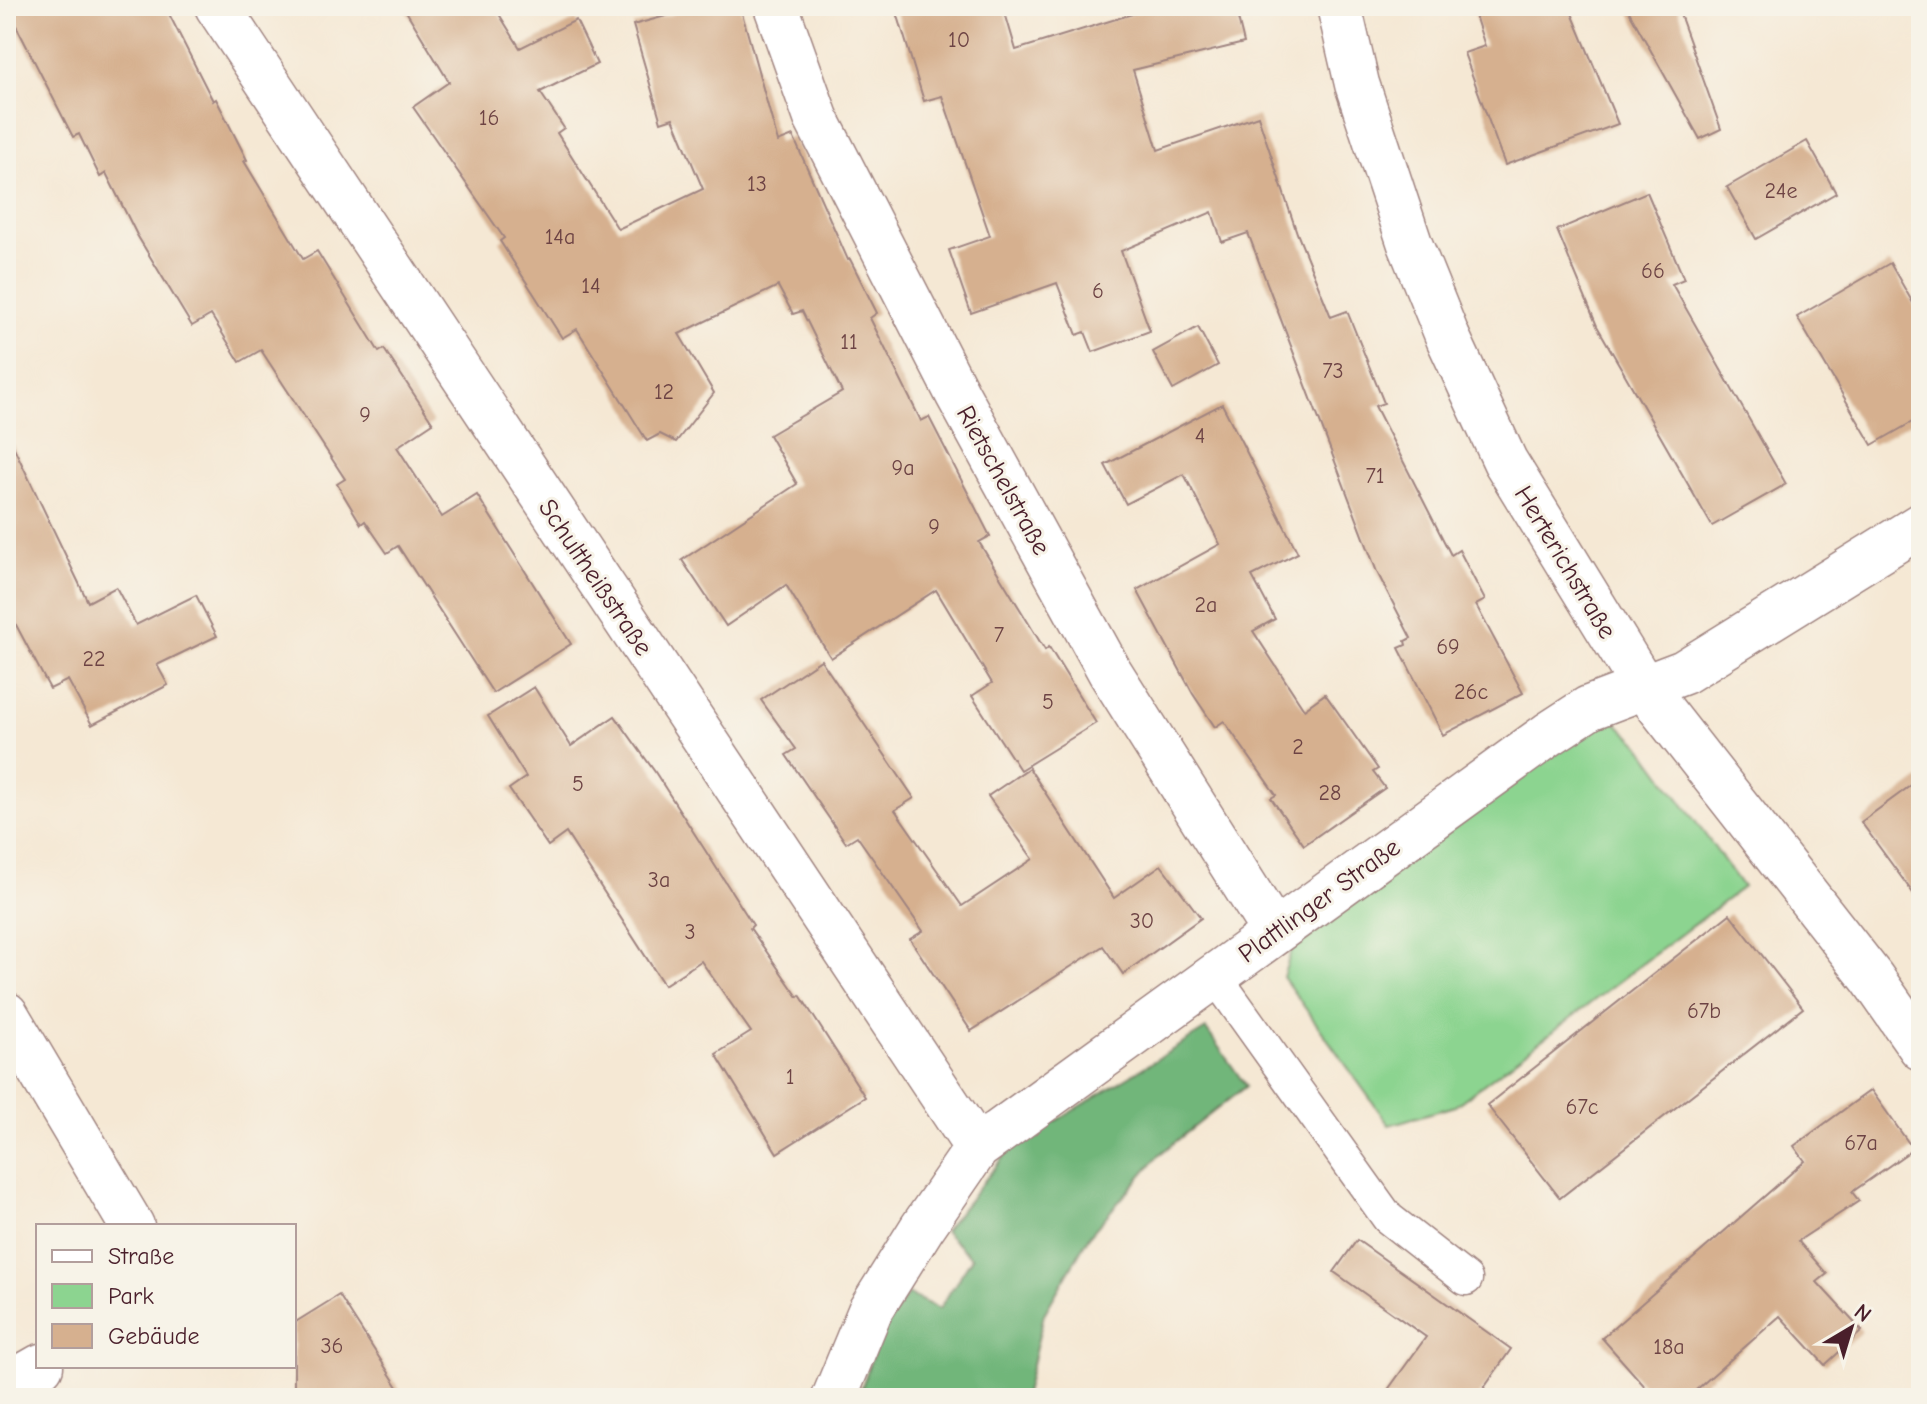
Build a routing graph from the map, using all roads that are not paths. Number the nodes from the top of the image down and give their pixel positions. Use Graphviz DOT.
graph roads {
  1 [pos="217,6"];
  2 [pos="776,6"];
  3 [pos="1339,6"];
  4 [pos="1921,525"];
  5 [pos="1643,686"];
  6 [pos="1274,932"];
  7 [pos="1215,976"];
  8 [pos="6,1014"];
  9 [pos="1921,1048"];
  10 [pos="977,1148"];
  11 [pos="131,1224"];
  12 [pos="1466,1279"];
  13 [pos="38,1368"];
  14 [pos="6,1386"];
  15 [pos="834,1398"];
  1 -- 10 [label="street, Schultheißstraße"];
  2 -- 6 [label="street, Rietschelstraße"];
  3 -- 5 [label="street, Herterichstraße"];
  4 -- 5 [label="street, Plattlinger Straße"];
  5 -- 6 [label="street, Plattlinger Straße"];
  5 -- 9 [label="street, Herterichstraße"];
  6 -- 7 [label="street, Plattlinger Straße"];
  7 -- 10 [label="street, Plattlinger Straße"];
  7 -- 12 [label="lane"];
  8 -- 11 [label="street"];
  10 -- 15 [label="street, Plattlinger Straße"];
  13 -- 14 [label="street"];
}
